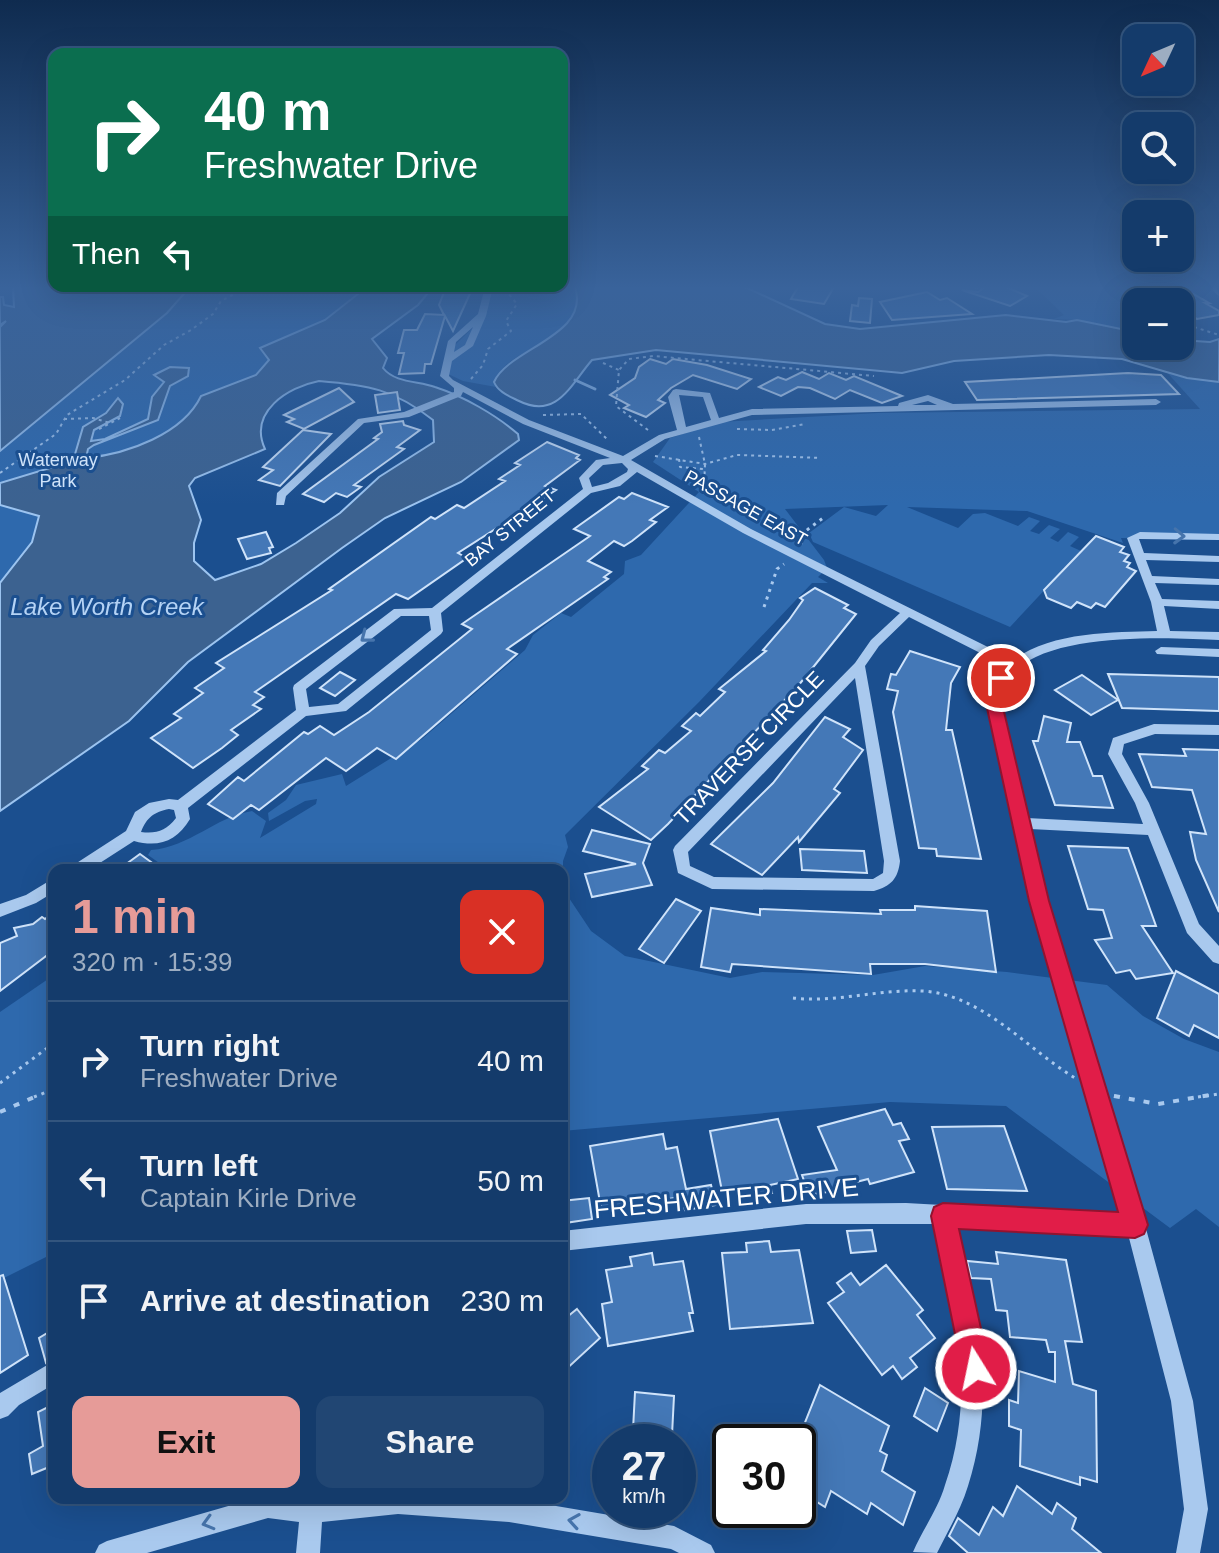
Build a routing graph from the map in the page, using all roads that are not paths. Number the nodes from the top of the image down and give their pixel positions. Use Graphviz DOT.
graph roads {
  1 [pos="447,360"];
  2 [pos="458,390"];
  3 [pos="1156,402"];
  4 [pos="715,419"];
  5 [pos="682,430"];
  6 [pos="628,456"];
  7 [pos="588,490"];
  8 [pos="280,503"];
  9 [pos="1219,537"];
  10 [pos="1139,556"];
  11 [pos="1219,559"];
  12 [pos="1148,579"];
  13 [pos="1219,582"];
  14 [pos="1157,602"];
  15 [pos="1219,605"];
  16 [pos="909,611"];
  17 [pos="435,612"];
  18 [pos="1164,633"];
  19 [pos="1219,636"];
  20 [pos="1161,651"];
  21 [pos="1219,653"];
  22 [pos="1013,665"];
  23 [pos="859,666"];
  24 [pos="303,712"];
  25 [pos="1219,730"];
  26 [pos="180,806"];
  27 [pos="1021,823"];
  28 [pos="1152,830"];
  29 [pos="132,835"];
  30 [pos="86,864"];
  31 [pos="48,888"];
  32 [pos="0,911"];
  33 [pos="1219,957"];
  34 [pos="943,1216"];
  35 [pos="1135,1225"];
  36 [pos="568,1240"];
  37 [pos="48,1375"];
  38 [pos="0,1408"];
  39 [pos="297,1504"];
  40 [pos="312,1504"];
  41 [pos="426,1504"];
  42 [pos="925,1552"];
  43 [pos="107,1553"];
  44 [pos="308,1553"];
  45 [pos="703,1553"];
  46 [pos="1188,1553"];
  1 -- 2 [label="street"];
  2 -- 6 [label="street, PASSAGE EAST"];
  2 -- 8 [label="street"];
  3 -- 4 [label="street, BAY STREET"];
  4 -- 5 [label="street, BAY STREET"];
  4 -- 5 [label="street"];
  5 -- 6 [label="street, BAY STREET"];
  6 -- 7 [label="street, BAY STREET"];
  6 -- 7 [label="street"];
  6 -- 16 [label="street, PASSAGE EAST"];
  7 -- 17 [label="street, BAY STREET"];
  10 -- 9 [label="street, one-way"];
  10 -- 11 [label="street"];
  10 -- 12 [label="street"];
  12 -- 13 [label="street"];
  12 -- 14 [label="street"];
  14 -- 15 [label="street"];
  14 -- 18 [label="street"];
  16 -- 22 [label="street, PASSAGE EAST"];
  16 -- 23 [label="street, TRAVERSE CIRCLE"];
  17 -- 24 [label="street, BAY STREET"];
  17 -- 24 [label="street, one-way"];
  18 -- 19 [label="street"];
  18 -- 22 [label="street"];
  20 -- 21 [label="street"];
  22 -- 27 [label="street"];
  23 -- 23 [label="street, TRAVERSE CIRCLE"];
  24 -- 26 [label="street, BAY STREET"];
  25 -- 28 [label="street"];
  26 -- 29 [label="street, BAY STREET"];
  26 -- 29 [label="street"];
  27 -- 28 [label="street"];
  27 -- 35 [label="street"];
  28 -- 33 [label="street"];
  29 -- 30 [label="street, BAY STREET"];
  31 -- 32 [label="street"];
  34 -- 35 [label="street, FRESHWATER DRIVE"];
  34 -- 36 [label="street, FRESHWATER DRIVE"];
  34 -- 42 [label="street"];
  35 -- 46 [label="street"];
  37 -- 38 [label="street"];
  39 -- 43 [label="street, one-way"];
  40 -- 44 [label="street"];
  45 -- 41 [label="street, one-way"];
}
